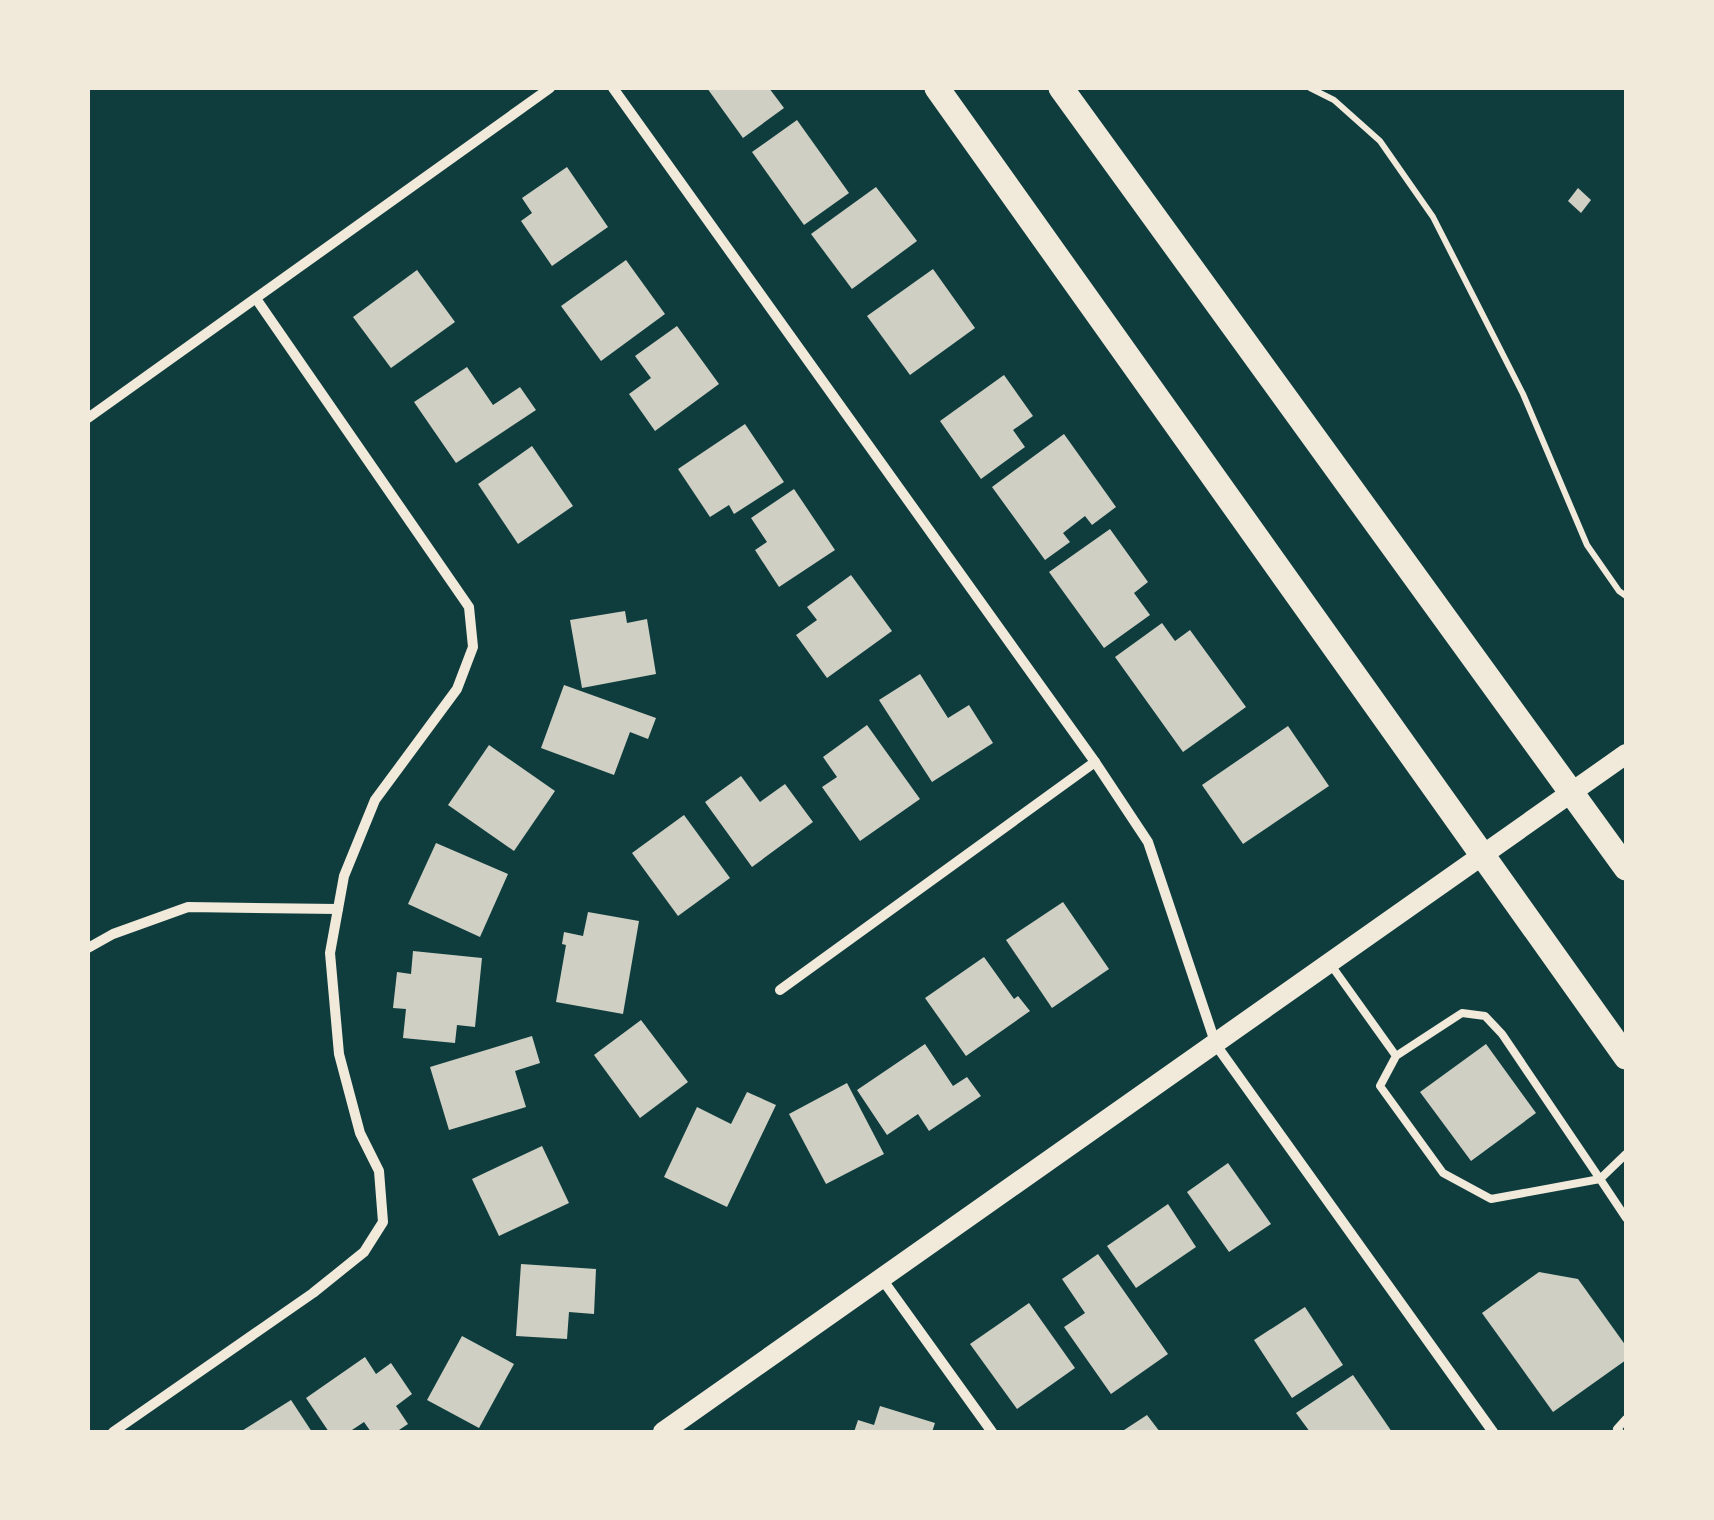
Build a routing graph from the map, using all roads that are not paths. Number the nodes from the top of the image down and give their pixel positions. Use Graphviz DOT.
graph roads {
  1 [pos="550,88"];
  2 [pos="613,88"];
  3 [pos="937,88"];
  4 [pos="1061,88"];
  5 [pos="257,300"];
  6 [pos="88,418"];
  7 [pos="1626,754"];
  8 [pos="1096,762"];
  9 [pos="1572,794"];
  10 [pos="1483,858"];
  11 [pos="1626,868"];
  12 [pos="338,910"];
  13 [pos="88,948"];
  14 [pos="1331,964"];
  15 [pos="780,990"];
  16 [pos="1216,1045"];
  17 [pos="1396,1056"];
  18 [pos="1626,1056"];
  19 [pos="1626,1154"];
  20 [pos="1600,1179"];
  21 [pos="1626,1218"];
  22 [pos="882,1279"];
  23 [pos="1626,1418"];
  24 [pos="113,1432"];
  25 [pos="664,1432"];
  26 [pos="992,1432"];
  27 [pos="1493,1432"];
  28 [pos="1620,1432"];
  1 -- 5 [label="street"];
  2 -- 8 [label="street"];
  3 -- 10 [label="main road"];
  4 -- 9 [label="main road"];
  5 -- 6 [label="street"];
  5 -- 12 [label="street"];
  7 -- 9 [label="main road"];
  8 -- 15 [label="street"];
  8 -- 16 [label="street"];
  9 -- 10 [label="main road"];
  9 -- 11 [label="main road"];
  10 -- 14 [label="main road"];
  10 -- 18 [label="main road"];
  12 -- 13 [label="street"];
  12 -- 24 [label="street"];
  14 -- 16 [label="main road"];
  14 -- 17 [label="lane"];
  16 -- 22 [label="main road"];
  16 -- 27 [label="street"];
  17 -- 20 [label="lane"];
  17 -- 20 [label="lane"];
  19 -- 20 [label="lane"];
  20 -- 21 [label="lane"];
  22 -- 25 [label="main road"];
  22 -- 26 [label="street"];
  23 -- 28 [label="lane"];
}
